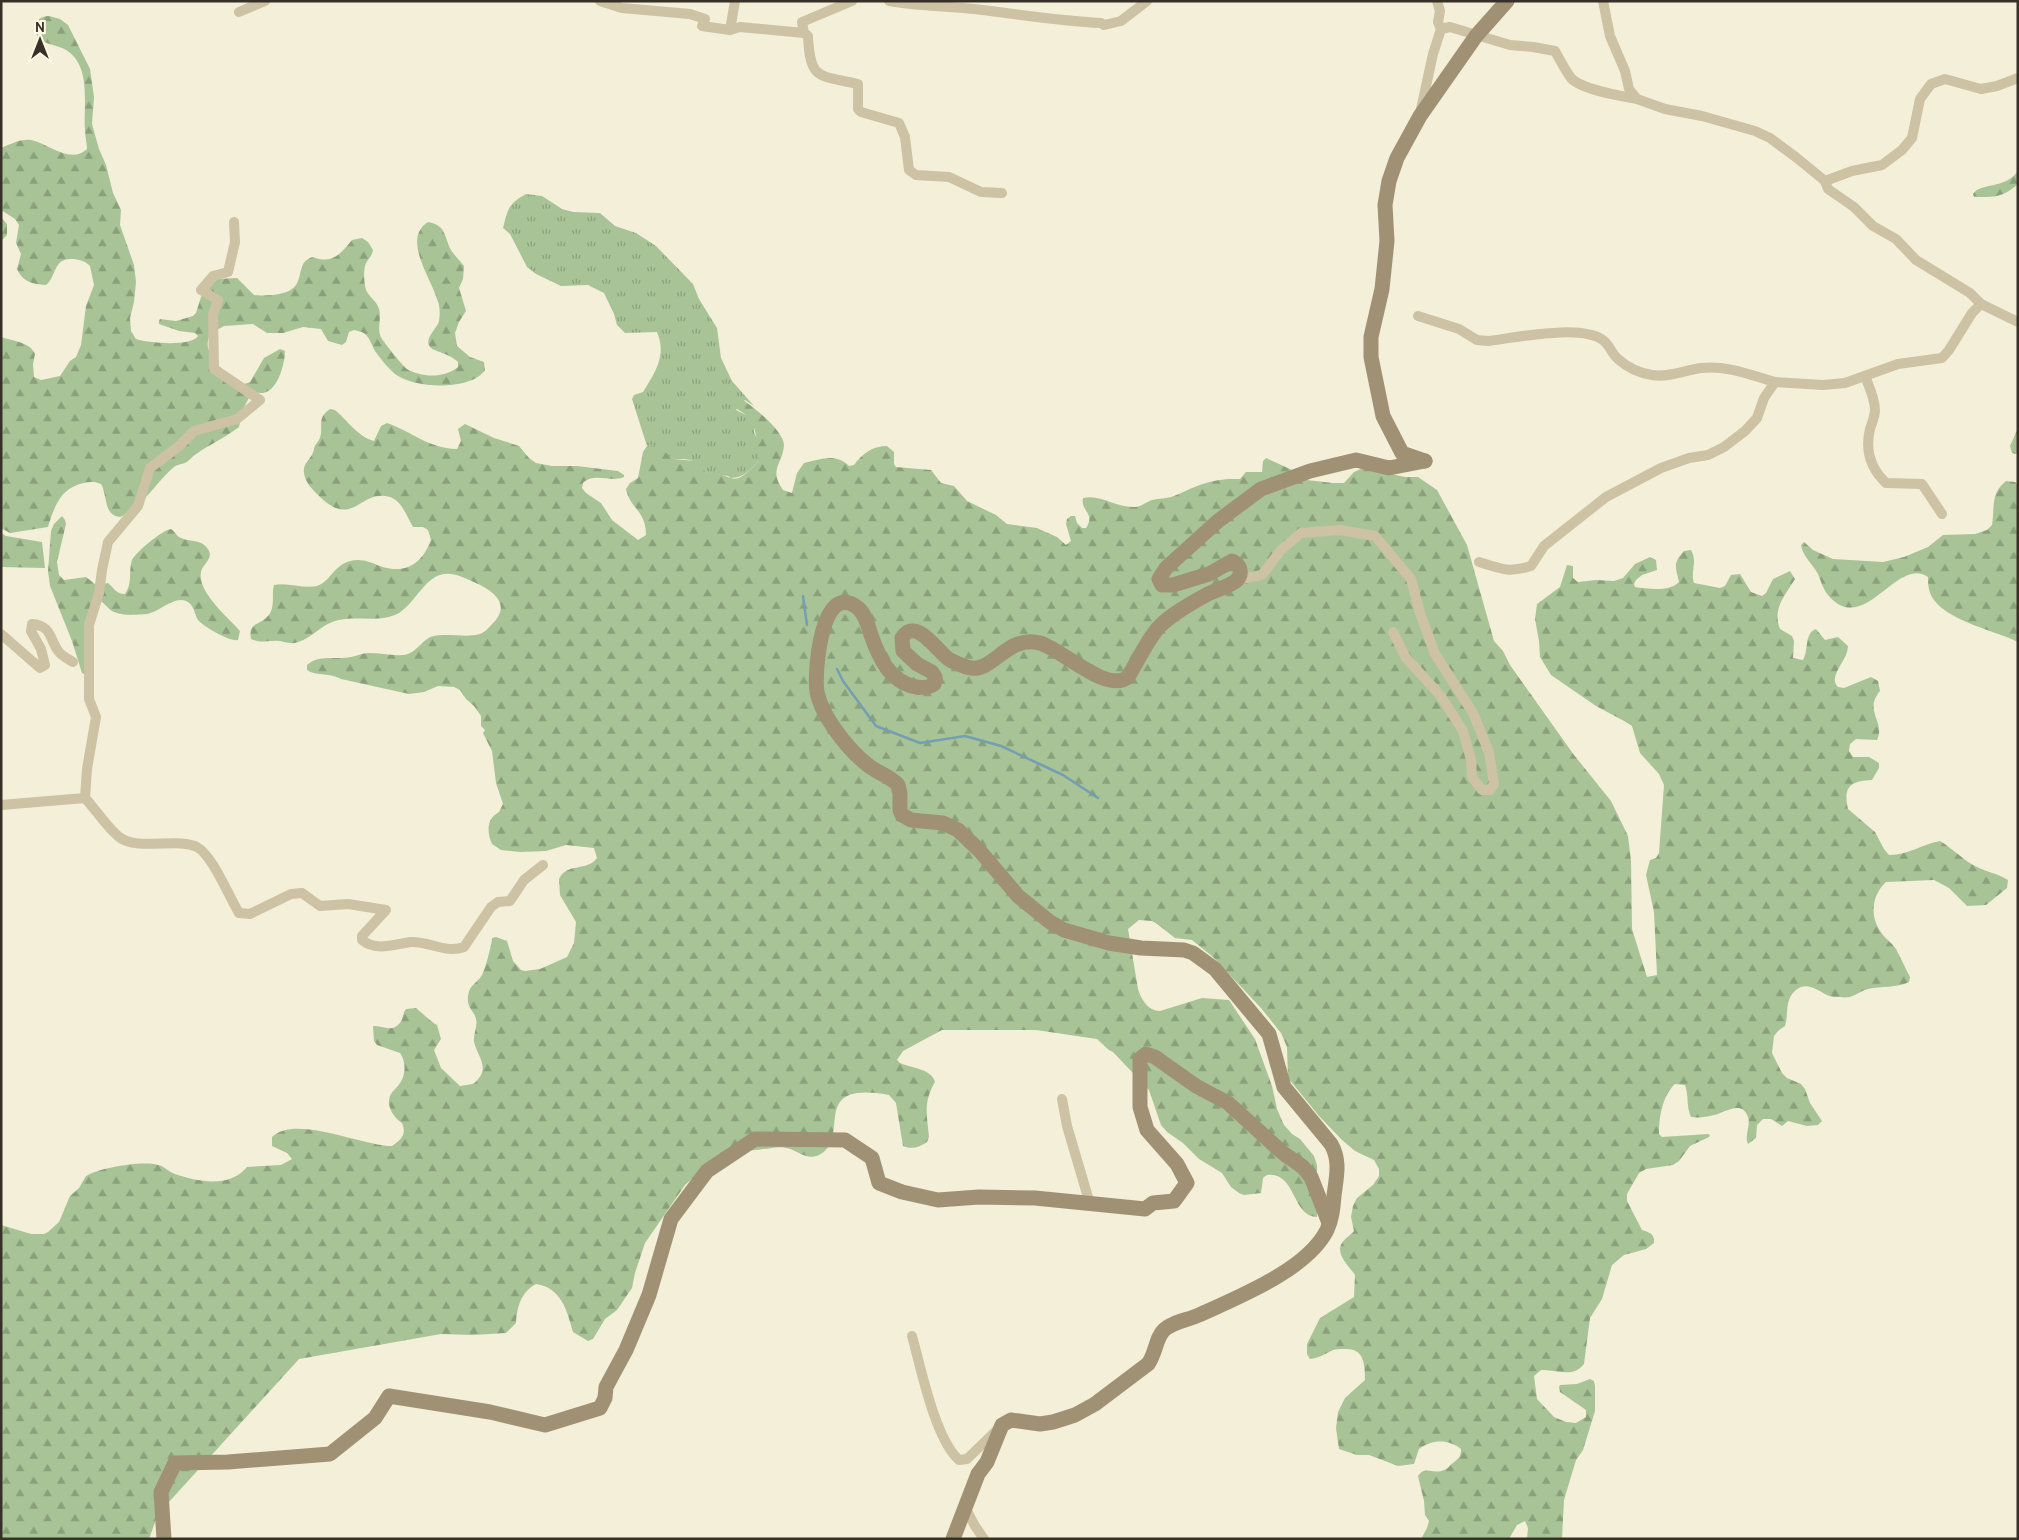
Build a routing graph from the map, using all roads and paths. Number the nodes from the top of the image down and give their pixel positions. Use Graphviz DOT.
graph roads {
  1 [pos="265,1"];
  2 [pos="600,1"];
  3 [pos="735,1"];
  4 [pos="852,1"];
  5 [pos="889,1"];
  6 [pos="1147,1"];
  7 [pos="1437,1"];
  8 [pos="1507,1"];
  9 [pos="1603,1"];
  10 [pos="238,12"];
  11 [pos="1441,29"];
  12 [pos="730,30"];
  13 [pos="804,33"];
  14 [pos="1476,36"];
  15 [pos="2018,78"];
  16 [pos="1637,99"];
  17 [pos="1420,116"];
  18 [pos="1825,181"];
  19 [pos="1002,193"];
  20 [pos="234,222"];
  21 [pos="1981,304"];
  22 [pos="1418,316"];
  23 [pos="2018,322"];
  24 [pos="1865,376"];
  25 [pos="1775,382"];
  26 [pos="1942,514"];
  27 [pos="1479,562"];
  28 [pos="1236,580"];
  29 [pos="1392,632"];
  30 [pos="1,634"];
  31 [pos="72,662"];
  32 [pos="85,798"];
  33 [pos="1,805"];
  34 [pos="543,865"];
  35 [pos="1062,1099"];
  36 [pos="1090,1204"];
  37 [pos="1330,1223"];
  38 [pos="912,1336"];
  39 [pos="1002,1425"];
  40 [pos="965,1507"];
  41 [pos="164,1539"];
  42 [pos="953,1539"];
  43 [pos="984,1539"];
  1 -- 10 [label="street"];
  2 -- 12 [label="street"];
  3 -- 12 [label="street"];
  4 -- 13 [label="street"];
  5 -- 6 [label="street"];
  7 -- 11 [label="street"];
  8 -- 14 [label="main road"];
  9 -- 16 [label="street"];
  11 -- 14 [label="street"];
  11 -- 17 [label="street"];
  12 -- 13 [label="street"];
  13 -- 19 [label="street"];
  14 -- 16 [label="street"];
  14 -- 17 [label="main road"];
  15 -- 18 [label="street"];
  16 -- 18 [label="street"];
  17 -- 28 [label="main road"];
  18 -- 21 [label="street"];
  20 -- 32 [label="street"];
  21 -- 23 [label="street"];
  21 -- 24 [label="street"];
  22 -- 25 [label="street"];
  24 -- 25 [label="street"];
  24 -- 26 [label="street"];
  25 -- 27 [label="street"];
  28 -- 29 [label="street"];
  28 -- 37 [label="main road"];
  30 -- 31 [label="street"];
  32 -- 33 [label="street"];
  32 -- 34 [label="street"];
  35 -- 36 [label="street"];
  36 -- 37 [label="main road"];
  36 -- 41 [label="main road"];
  37 -- 39 [label="main road"];
  38 -- 39 [label="street"];
  39 -- 40 [label="main road"];
  40 -- 42 [label="main road"];
  40 -- 43 [label="street"];
}
